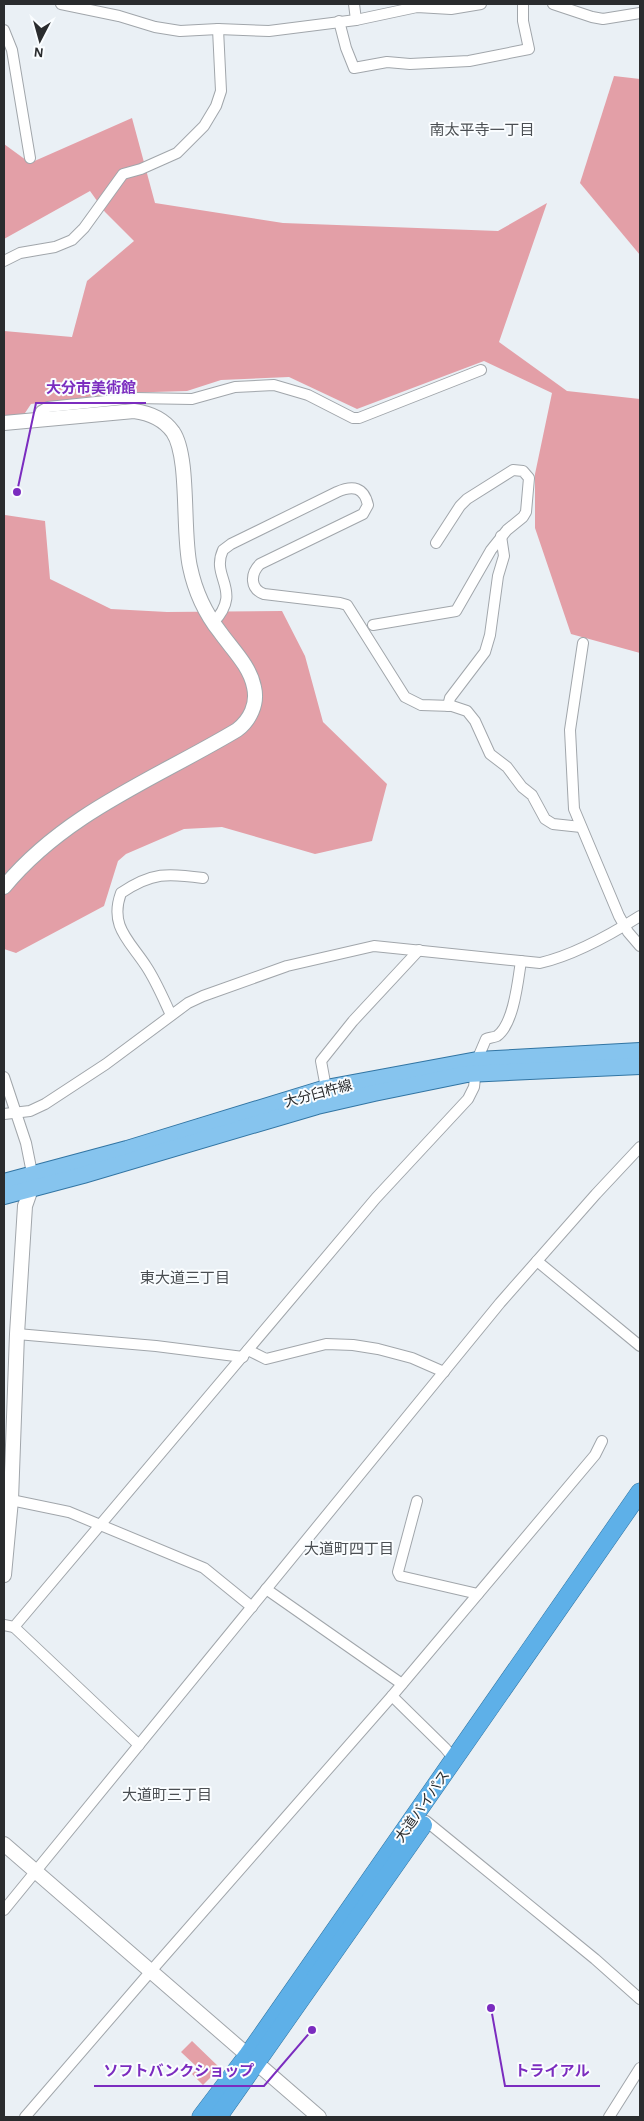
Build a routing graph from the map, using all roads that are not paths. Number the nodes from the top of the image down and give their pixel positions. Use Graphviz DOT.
graph roads {
  1 [pos="61,4"];
  2 [pos="354,4"];
  3 [pos="481,4"];
  4 [pos="523,4"];
  5 [pos="553,4"];
  6 [pos="640,12"];
  7 [pos="356,20"];
  8 [pos="339,21"];
  9 [pos="218,29"];
  10 [pos="4,30"];
  11 [pos="30,158"];
  12 [pos="4,261"];
  13 [pos="480,370"];
  14 [pos="37,420"];
  15 [pos="4,423"];
  16 [pos="501,536"];
  17 [pos="436,543"];
  18 [pos="213,623"];
  19 [pos="373,625"];
  20 [pos="583,643"];
  21 [pos="448,706"];
  22 [pos="581,827"];
  23 [pos="203,878"];
  24 [pos="4,887"];
  25 [pos="640,916"];
  26 [pos="624,926"];
  27 [pos="640,946"];
  28 [pos="419,950"];
  29 [pos="521,961"];
  30 [pos="171,1015"];
  31 [pos="640,1051"];
  32 [pos="640,1066"];
  33 [pos="477,1067"];
  34 [pos="4,1078"];
  35 [pos="326,1088"];
  36 [pos="17,1112"];
  37 [pos="4,1114"];
  38 [pos="640,1147"];
  39 [pos="4,1182"];
  40 [pos="32,1182"];
  41 [pos="4,1196"];
  42 [pos="537,1261"];
  43 [pos="17,1334"];
  44 [pos="640,1346"];
  45 [pos="246,1354"];
  46 [pos="444,1372"];
  47 [pos="602,1441"];
  48 [pos="640,1492"];
  49 [pos="417,1501"];
  50 [pos="8,1508"];
  51 [pos="640,1512"];
  52 [pos="99,1524"];
  53 [pos="4,1575"];
  54 [pos="266,1590"];
  55 [pos="478,1594"];
  56 [pos="252,1607"];
  57 [pos="9,1626"];
  58 [pos="402,1684"];
  59 [pos="392,1696"];
  60 [pos="140,1745"];
  61 [pos="454,1759"];
  62 [pos="426,1821"];
  63 [pos="4,1844"];
  64 [pos="36,1871"];
  65 [pos="4,1910"];
  66 [pos="151,1971"];
  67 [pos="640,1999"];
  68 [pos="253,2059"];
  69 [pos="640,2068"];
  70 [pos="25,2117"];
  71 [pos="201,2117"];
  72 [pos="218,2117"];
  73 [pos="319,2117"];
  74 [pos="609,2117"];
  1 -- 9 [label="street"];
  2 -- 7 [label="street"];
  3 -- 7 [label="street"];
  4 -- 8 [label="street"];
  5 -- 6 [label="street"];
  7 -- 8 [label="street"];
  8 -- 9 [label="street"];
  9 -- 12 [label="street"];
  10 -- 11 [label="street"];
  13 -- 14 [label="street"];
  14 -- 15 [label="street"];
  14 -- 18 [label="street"];
  16 -- 17 [label="street"];
  16 -- 19 [label="street"];
  16 -- 21 [label="street"];
  18 -- 21 [label="street"];
  18 -- 24 [label="street"];
  20 -- 22 [label="street"];
  21 -- 22 [label="street"];
  22 -- 26 [label="street"];
  23 -- 30 [label="street"];
  25 -- 26 [label="street"];
  26 -- 27 [label="street"];
  26 -- 29 [label="street"];
  28 -- 29 [label="street"];
  28 -- 30 [label="street"];
  28 -- 35 [label="street"];
  29 -- 33 [label="street"];
  30 -- 36 [label="street"];
  31 -- 33 [label="main road, 大分臼杵線"];
  32 -- 33 [label="main road, 大分臼杵線"];
  33 -- 35 [label="main road, 大分臼杵線"];
  33 -- 40 [label="main road, 大分臼杵線"];
  33 -- 45 [label="street"];
  34 -- 36 [label="street"];
  35 -- 40 [label="main road, 大分臼杵線"];
  36 -- 37 [label="street"];
  36 -- 40 [label="street"];
  38 -- 42 [label="street"];
  39 -- 40 [label="main road, 大分臼杵線"];
  40 -- 41 [label="main road, 大分臼杵線"];
  40 -- 43 [label="street"];
  42 -- 44 [label="street"];
  42 -- 46 [label="street"];
  43 -- 45 [label="street"];
  43 -- 50 [label="street"];
  45 -- 46 [label="street"];
  45 -- 52 [label="street"];
  46 -- 54 [label="street"];
  47 -- 55 [label="street"];
  48 -- 61 [label="highway, 大道バイパス"];
  49 -- 55 [label="street"];
  50 -- 52 [label="street"];
  50 -- 53 [label="street"];
  51 -- 62 [label="highway, 大道バイパス"];
  52 -- 56 [label="street"];
  52 -- 57 [label="street"];
  54 -- 56 [label="street"];
  54 -- 58 [label="street"];
  55 -- 58 [label="street"];
  56 -- 60 [label="street"];
  57 -- 60 [label="street"];
  58 -- 59 [label="street"];
  59 -- 61 [label="street"];
  59 -- 66 [label="street"];
  60 -- 64 [label="street"];
  61 -- 68 [label="highway, 大道バイパス"];
  62 -- 67 [label="street"];
  62 -- 68 [label="highway, 大道バイパス"];
  63 -- 64 [label="street"];
  64 -- 65 [label="street"];
  64 -- 66 [label="street"];
  66 -- 68 [label="street"];
  66 -- 70 [label="street"];
  68 -- 71 [label="highway, 大道バイパス"];
  68 -- 72 [label="highway, 大道バイパス"];
  68 -- 73 [label="street"];
  69 -- 74 [label="street"];
}
